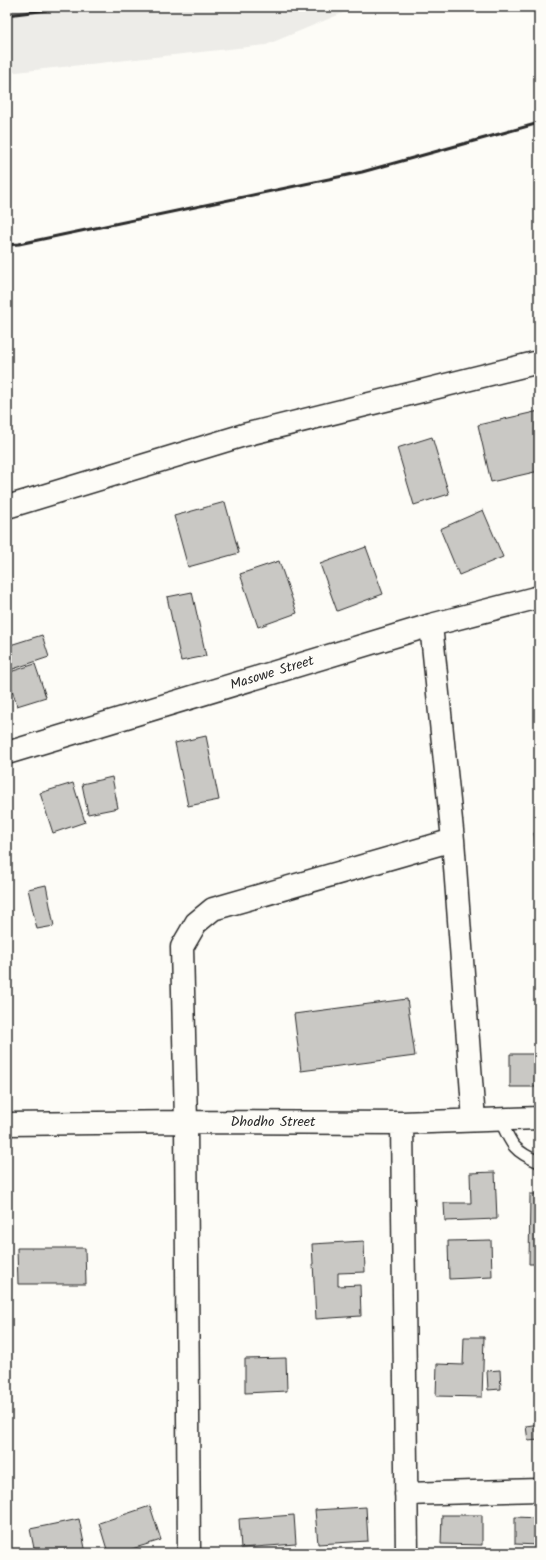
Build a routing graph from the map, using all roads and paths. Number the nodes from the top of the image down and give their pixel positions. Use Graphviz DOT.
graph roads {
  1 [pos="539,362"];
  2 [pos="7,507"];
  3 [pos="539,596"];
  4 [pos="431,625"];
  5 [pos="7,753"];
  6 [pos="453,840"];
  7 [pos="539,1118"];
  8 [pos="500,1119"];
  9 [pos="474,1120"];
  10 [pos="186,1122"];
  11 [pos="402,1123"];
  12 [pos="7,1124"];
  13 [pos="539,1162"];
  14 [pos="539,1490"];
  15 [pos="406,1494"];
  16 [pos="190,1553"];
  17 [pos="407,1553"];
  1 -- 2 [label="street"];
  3 -- 4 [label="street, Masowe Street"];
  4 -- 5 [label="street, Masowe Street"];
  4 -- 6 [label="street"];
  6 -- 9 [label="street"];
  6 -- 10 [label="street"];
  7 -- 8 [label="street, Dhodho Street"];
  8 -- 9 [label="street, Dhodho Street"];
  8 -- 13 [label="lane"];
  9 -- 11 [label="street, Dhodho Street"];
  10 -- 11 [label="street, Dhodho Street"];
  10 -- 12 [label="street, Dhodho Street"];
  10 -- 16 [label="street"];
  11 -- 15 [label="street"];
  14 -- 15 [label="street"];
  15 -- 17 [label="street"];
}
